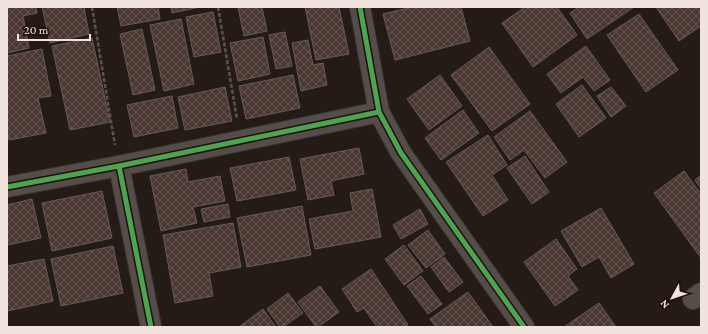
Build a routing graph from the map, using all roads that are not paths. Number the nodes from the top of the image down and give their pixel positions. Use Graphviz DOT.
graph roads {
  1 [pos="360,7"];
  2 [pos="379,112"];
  3 [pos="119,166"];
  4 [pos="7,187"];
  5 [pos="151,327"];
  6 [pos="524,327"];
  1 -- 2 [label="street"];
  2 -- 3 [label="street"];
  2 -- 6 [label="street"];
  3 -- 4 [label="street"];
  3 -- 5 [label="street"];
}
